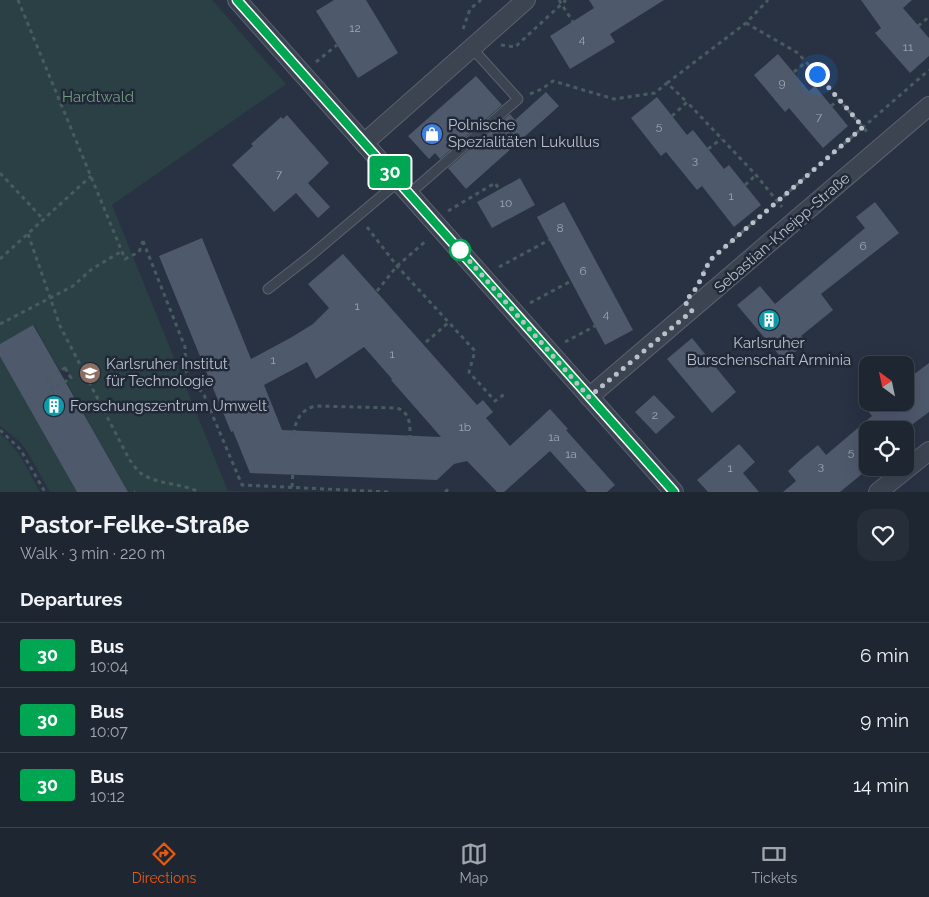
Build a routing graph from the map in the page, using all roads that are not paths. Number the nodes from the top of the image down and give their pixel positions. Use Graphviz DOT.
graph roads {
  1 [pos="237,0"];
  2 [pos="526,0"];
  3 [pos="476,52"];
  4 [pos="929,106"];
  5 [pos="364,143"];
  6 [pos="404,188"];
  7 [pos="268,289"];
  8 [pos="589,397"];
  9 [pos="929,451"];
  10 [pos="674,492"];
  11 [pos="878,492"];
  1 -- 5 [label="street"];
  2 -- 3 [label="street"];
  3 -- 5 [label="street"];
  3 -- 6 [label="lane"];
  4 -- 8 [label="street, Sebastian-Kneipp-Straße"];
  5 -- 6 [label="street"];
  6 -- 7 [label="lane"];
  6 -- 8 [label="street"];
  8 -- 10 [label="street"];
  9 -- 11 [label="street"];
}
